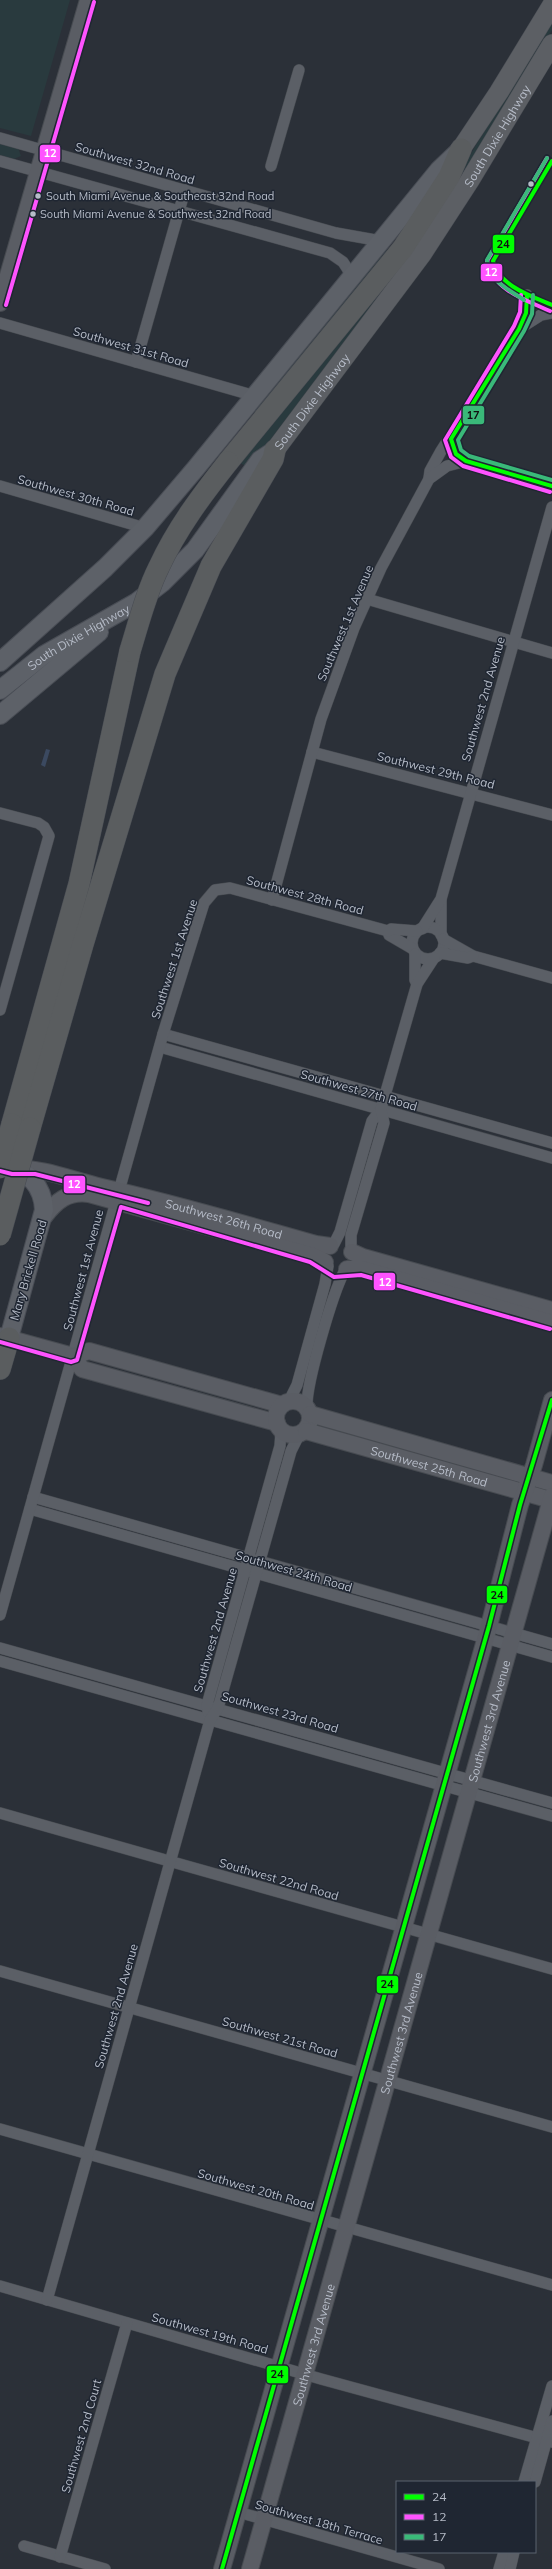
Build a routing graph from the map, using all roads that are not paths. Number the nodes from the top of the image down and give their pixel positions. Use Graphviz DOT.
graph roads {
  1 [pos="88,0"];
  2 [pos="552,5"];
  3 [pos="552,44"];
  4 [pos="299,70"];
  5 [pos="0,138"];
  6 [pos="461,149"];
  7 [pos="44,151"];
  8 [pos="0,161"];
  9 [pos="271,166"];
  10 [pos="38,172"];
  11 [pos="185,190"];
  12 [pos="179,210"];
  13 [pos="381,241"];
  14 [pos="352,276"];
  15 [pos="526,295"];
  16 [pos="0,303"];
  17 [pos="552,312"];
  18 [pos="0,323"];
  19 [pos="519,329"];
  20 [pos="136,362"];
  21 [pos="255,396"];
  22 [pos="450,439"];
  23 [pos="275,450"];
  24 [pos="466,461"];
  25 [pos="429,478"];
  26 [pos="0,486"];
  27 [pos="552,486"];
  28 [pos="552,507"];
  29 [pos="145,528"];
  30 [pos="367,599"];
  31 [pos="130,606"];
  32 [pos="513,642"];
  33 [pos="552,653"];
  34 [pos="0,662"];
  35 [pos="0,690"];
  36 [pos="0,715"];
  37 [pos="312,752"];
  38 [pos="470,792"];
  39 [pos="0,813"];
  40 [pos="552,815"];
  41 [pos="215,890"];
  42 [pos="441,899"];
  43 [pos="272,900"];
  44 [pos="420,930"];
  45 [pos="388,931"];
  46 [pos="442,937"];
  47 [pos="414,952"];
  48 [pos="437,955"];
  49 [pos="473,956"];
  50 [pos="552,978"];
  51 [pos="417,984"];
  52 [pos="3,990"];
  53 [pos="0,1006"];
  54 [pos="163,1034"];
  55 [pos="160,1047"];
  56 [pos="385,1097"];
  57 [pos="381,1109"];
  58 [pos="21,1126"];
  59 [pos="552,1143"];
  60 [pos="552,1158"];
  61 [pos="4,1167"];
  62 [pos="118,1195"];
  63 [pos="44,1216"];
  64 [pos="0,1235"];
  65 [pos="332,1245"];
  66 [pos="352,1250"];
  67 [pos="327,1264"];
  68 [pos="346,1270"];
  69 [pos="552,1310"];
  70 [pos="552,1323"];
  71 [pos="4,1337"];
  72 [pos="73,1356"];
  73 [pos="0,1369"];
  74 [pos="552,1400"];
  75 [pos="285,1403"];
  76 [pos="309,1410"];
  77 [pos="279,1427"];
  78 [pos="302,1433"];
  79 [pos="530,1477"];
  80 [pos="552,1483"];
  81 [pos="525,1493"];
  82 [pos="33,1497"];
  83 [pos="552,1499"];
  84 [pos="30,1509"];
  85 [pos="248,1558"];
  86 [pos="260,1561"];
  87 [pos="245,1570"];
  88 [pos="257,1574"];
  89 [pos="0,1615"];
  90 [pos="487,1632"];
  91 [pos="512,1639"];
  92 [pos="552,1644"];
  93 [pos="0,1648"];
  94 [pos="552,1657"];
  95 [pos="0,1661"];
  96 [pos="207,1705"];
  97 [pos="218,1708"];
  98 [pos="210,1720"];
  99 [pos="445,1780"];
  100 [pos="470,1787"];
  101 [pos="552,1803"];
  102 [pos="0,1813"];
  103 [pos="552,1816"];
  104 [pos="170,1862"];
  105 [pos="402,1929"];
  106 [pos="428,1935"];
  107 [pos="552,1969"];
  108 [pos="0,1971"];
  109 [pos="129,2007"];
  110 [pos="362,2074"];
  111 [pos="387,2081"];
  112 [pos="552,2127"];
  113 [pos="0,2129"];
  114 [pos="88,2154"];
  115 [pos="320,2220"];
  116 [pos="346,2227"];
  117 [pos="552,2285"];
  118 [pos="0,2286"];
  119 [pos="47,2300"];
  120 [pos="127,2323"];
  121 [pos="279,2366"];
  122 [pos="304,2374"];
  123 [pos="552,2386"];
  124 [pos="552,2421"];
  125 [pos="545,2440"];
  126 [pos="524,2481"];
  127 [pos="535,2481"];
  128 [pos="238,2512"];
  129 [pos="264,2519"];
  130 [pos="24,2546"];
  131 [pos="504,2553"];
  132 [pos="514,2553"];
  133 [pos="60,2557"];
  134 [pos="105,2569"];
  135 [pos="222,2569"];
  136 [pos="250,2569"];
  137 [pos="439,2569"];
  138 [pos="499,2569"];
  139 [pos="510,2569"];
  1 -- 7 [label="main road"];
  2 -- 6 [label="highway, South Dixie Highway"];
  3 -- 23 [label="highway, South Dixie Highway"];
  4 -- 9 [label="street"];
  5 -- 7 [label="street, Southwest 32nd Road"];
  6 -- 13 [label="main road, South Dixie Highway"];
  6 -- 58 [label="highway, bridge"];
  7 -- 10 [label="main road"];
  7 -- 11 [label="street, Southwest 32nd Road"];
  8 -- 10 [label="street"];
  10 -- 12 [label="street"];
  10 -- 16 [label="main road"];
  11 -- 12 [label="street"];
  11 -- 13 [label="street, Southwest 32nd Road"];
  12 -- 14 [label="street"];
  12 -- 20 [label="street"];
  13 -- 14 [label="main road, South Dixie Highway"];
  14 -- 21 [label="main road, South Dixie Highway"];
  15 -- 19 [label="street, Southwest 1st Avenue"];
  17 -- 19 [label="street, Southwest 1st Avenue"];
  18 -- 20 [label="street, Southwest 31st Road"];
  19 -- 22 [label="street, Southwest 1st Avenue"];
  20 -- 21 [label="street, Southwest 31st Road"];
  21 -- 29 [label="main road, South Dixie Highway"];
  22 -- 24 [label="street"];
  22 -- 25 [label="street, Southwest 1st Avenue"];
  23 -- 31 [label="main road, South Dixie Highway"];
  23 -- 58 [label="highway"];
  24 -- 25 [label="street, Southwest 1st Avenue"];
  24 -- 27 [label="street"];
  25 -- 30 [label="street, Southwest 1st Avenue"];
  26 -- 29 [label="street, Southwest 30th Road"];
  28 -- 32 [label="street, Southwest 2nd Avenue"];
  29 -- 34 [label="main road, South Dixie Highway"];
  30 -- 32 [label="street"];
  30 -- 37 [label="street, Southwest 1st Avenue"];
  31 -- 35 [label="main road, South Dixie Highway"];
  31 -- 36 [label="main road"];
  32 -- 33 [label="street"];
  32 -- 38 [label="street, Southwest 2nd Avenue"];
  37 -- 38 [label="street, Southwest 29th Road"];
  37 -- 43 [label="street, Southwest 1st Avenue"];
  38 -- 40 [label="street, Southwest 29th Road"];
  38 -- 42 [label="street, Southwest 2nd Avenue"];
  39 -- 52 [label="street"];
  41 -- 43 [label="street, Southwest 28th Road"];
  41 -- 54 [label="street, Southwest 1st Avenue"];
  42 -- 44 [label="street, Southwest 2nd Avenue"];
  42 -- 46 [label="street, Southwest 2nd Avenue"];
  43 -- 45 [label="street, Southwest 28th Road"];
  44 -- 45 [label="street, Southwest 28th Road"];
  44 -- 46 [label="street"];
  44 -- 47 [label="street"];
  45 -- 47 [label="street, Southwest 28th Road"];
  46 -- 48 [label="street"];
  46 -- 49 [label="street"];
  47 -- 48 [label="street"];
  47 -- 51 [label="street"];
  48 -- 49 [label="street"];
  48 -- 51 [label="street"];
  49 -- 50 [label="street"];
  51 -- 56 [label="street"];
  52 -- 53 [label="street"];
  54 -- 55 [label="street, Southwest 1st Avenue"];
  54 -- 56 [label="street, Southwest 27th Road"];
  55 -- 57 [label="street, Southwest 27th Road"];
  55 -- 62 [label="street, Southwest 1st Avenue"];
  56 -- 57 [label="street"];
  56 -- 59 [label="street, Southwest 27th Road"];
  57 -- 60 [label="street, Southwest 27th Road"];
  57 -- 65 [label="street"];
  57 -- 66 [label="street"];
  58 -- 61 [label="highway, bridge"];
  58 -- 64 [label="highway, bridge"];
  61 -- 62 [label="main road, Southwest 26th Road"];
  61 -- 63 [label="main road, Mary Brickell Road"];
  62 -- 63 [label="main road, Southwest 26th Road"];
  62 -- 65 [label="main road, Southwest 26th Road"];
  62 -- 67 [label="main road, Southwest 26th Road"];
  62 -- 72 [label="street, Southwest 1st Avenue"];
  63 -- 71 [label="main road, Mary Brickell Road"];
  65 -- 66 [label="main road"];
  65 -- 67 [label="main road"];
  66 -- 68 [label="main road"];
  66 -- 69 [label="main road"];
  67 -- 68 [label="main road"];
  67 -- 75 [label="street"];
  68 -- 70 [label="main road"];
  68 -- 76 [label="street"];
  71 -- 72 [label="main road"];
  71 -- 73 [label="highway"];
  72 -- 75 [label="main road"];
  72 -- 77 [label="main road"];
  72 -- 82 [label="street, Southwest 1st Avenue"];
  74 -- 79 [label="main road"];
  75 -- 76 [label="main road"];
  75 -- 77 [label="main road"];
  76 -- 78 [label="main road"];
  76 -- 79 [label="main road, Southwest 25th Road"];
  77 -- 78 [label="main road"];
  77 -- 85 [label="street, Southwest 2nd Avenue"];
  78 -- 81 [label="main road, Southwest 25th Road"];
  78 -- 86 [label="street, Southwest 2nd Avenue"];
  79 -- 80 [label="main road, Southwest 25th Road"];
  79 -- 81 [label="main road"];
  81 -- 83 [label="main road, Southwest 25th Road"];
  81 -- 90 [label="main road"];
  82 -- 84 [label="street, Southwest 1st Avenue"];
  82 -- 85 [label="street, Southwest 24th Road"];
  83 -- 91 [label="main road, Southwest 3rd Avenue"];
  84 -- 87 [label="street, Southwest 24th Road"];
  84 -- 89 [label="street, Southwest 1st Avenue"];
  85 -- 86 [label="street, Southwest 24th Road"];
  85 -- 87 [label="street, Southwest 2nd Avenue"];
  86 -- 88 [label="street, Southwest 2nd Avenue"];
  86 -- 90 [label="street, Southwest 24th Road"];
  87 -- 88 [label="street, Southwest 24th Road"];
  87 -- 96 [label="street, Southwest 2nd Avenue"];
  88 -- 90 [label="street, Southwest 24th Road"];
  88 -- 97 [label="street, Southwest 2nd Avenue"];
  90 -- 91 [label="street, Southwest 24th Road"];
  90 -- 99 [label="main road"];
  91 -- 92 [label="street, Southwest 24th Road"];
  91 -- 94 [label="street, Southwest 24th Road"];
  91 -- 100 [label="main road, Southwest 3rd Avenue"];
  93 -- 96 [label="street, Southwest 23rd Road"];
  95 -- 98 [label="street, Southwest 23rd Road"];
  96 -- 97 [label="street, Southwest 23rd Road"];
  96 -- 98 [label="street, Southwest 2nd Avenue"];
  97 -- 98 [label="street, Southwest 2nd Avenue"];
  97 -- 99 [label="street, Southwest 23rd Road"];
  98 -- 99 [label="street, Southwest 23rd Road"];
  98 -- 104 [label="street, Southwest 2nd Avenue"];
  99 -- 100 [label="street, Southwest 23rd Road"];
  99 -- 105 [label="main road"];
  100 -- 101 [label="street, Southwest 23rd Road"];
  100 -- 103 [label="street, Southwest 23rd Road"];
  100 -- 106 [label="main road, Southwest 3rd Avenue"];
  102 -- 104 [label="street, Southwest 22nd Road"];
  104 -- 105 [label="street, Southwest 22nd Road"];
  104 -- 109 [label="street, Southwest 2nd Avenue"];
  105 -- 106 [label="street, Southwest 22nd Road"];
  105 -- 110 [label="main road"];
  106 -- 107 [label="street, Southwest 22nd Road"];
  106 -- 111 [label="main road, Southwest 3rd Avenue"];
  108 -- 109 [label="street, Southwest 21st Road"];
  109 -- 110 [label="street, Southwest 21st Road"];
  109 -- 114 [label="street, Southwest 2nd Avenue"];
  110 -- 111 [label="street, Southwest 21st Road"];
  110 -- 115 [label="main road"];
  111 -- 112 [label="street, Southwest 21st Road"];
  111 -- 116 [label="main road, Southwest 3rd Avenue"];
  113 -- 114 [label="street, Southwest 20th Road"];
  114 -- 115 [label="street, Southwest 20th Road"];
  114 -- 119 [label="street, Southwest 2nd Avenue"];
  115 -- 116 [label="street, Southwest 20th Road"];
  115 -- 121 [label="main road"];
  116 -- 117 [label="street, Southwest 20th Road"];
  116 -- 122 [label="main road, Southwest 3rd Avenue"];
  118 -- 119 [label="street, Southwest 19th Road"];
  119 -- 120 [label="street, Southwest 19th Road"];
  120 -- 121 [label="street, Southwest 19th Road"];
  120 -- 133 [label="street, Southwest 2nd Court"];
  121 -- 122 [label="street, Southwest 19th Road"];
  121 -- 128 [label="main road"];
  122 -- 125 [label="street, Southwest 19th Road"];
  122 -- 129 [label="main road, Southwest 3rd Avenue"];
  123 -- 125 [label="street"];
  124 -- 125 [label="street"];
  125 -- 126 [label="street"];
  125 -- 127 [label="street"];
  128 -- 129 [label="street, Southwest 18th Terrace"];
  128 -- 135 [label="main road"];
  129 -- 136 [label="main road, Southwest 3rd Avenue"];
  129 -- 137 [label="street, Southwest 18th Terrace"];
  130 -- 133 [label="street"];
  131 -- 138 [label="street"];
  132 -- 139 [label="street"];
  133 -- 134 [label="street"];
}
